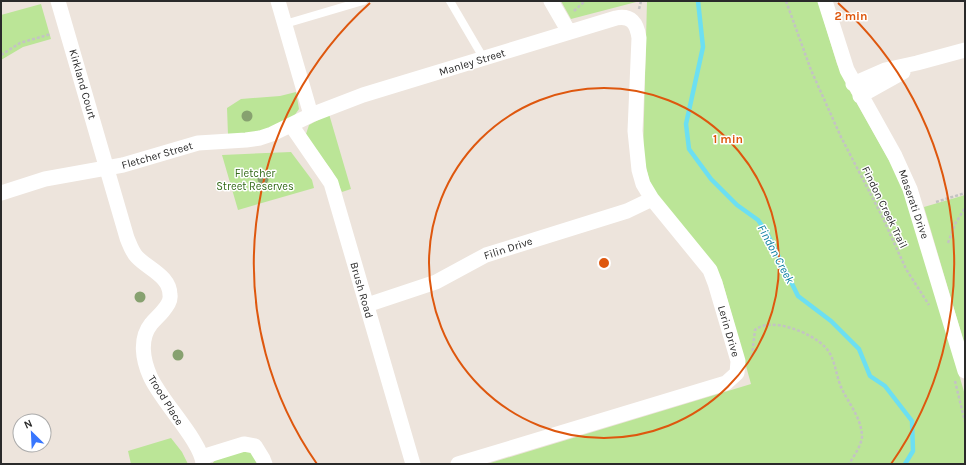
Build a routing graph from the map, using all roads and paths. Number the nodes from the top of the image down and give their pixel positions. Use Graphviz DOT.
graph roads {
  1 [pos="58,1"];
  2 [pos="278,1"];
  3 [pos="363,1"];
  4 [pos="450,1"];
  5 [pos="551,1"];
  6 [pos="786,1"];
  7 [pos="825,1"];
  8 [pos="633,21"];
  9 [pos="285,24"];
  10 [pos="569,32"];
  11 [pos="51,34"];
  12 [pos="965,50"];
  13 [pos="1,55"];
  14 [pos="484,59"];
  15 [pos="857,90"];
  16 [pos="311,115"];
  17 [pos="291,125"];
  18 [pos="106,168"];
  19 [pos="1,193"];
  20 [pos="965,193"];
  21 [pos="652,198"];
  22 [pos="936,202"];
  23 [pos="965,208"];
  24 [pos="948,243"];
  25 [pos="366,305"];
  26 [pos="931,309"];
  27 [pos="738,364"];
  28 [pos="960,374"];
  29 [pos="965,422"];
  30 [pos="203,460"];
  31 [pos="265,464"];
  32 [pos="413,464"];
  33 [pos="458,464"];
  34 [pos="849,464"];
  1 -- 18 [label="street, Kirkland Court"];
  2 -- 9 [label="street"];
  3 -- 9 [label="lane"];
  4 -- 14 [label="lane"];
  5 -- 10 [label="street"];
  6 -- 26 [label="path, Findon Creek Trail"];
  7 -- 15 [label="street, Maserati Drive"];
  8 -- 10 [label="street, Manley Street"];
  8 -- 21 [label="street, Lerin Drive"];
  9 -- 16 [label="street"];
  10 -- 14 [label="street, Manley Street"];
  11 -- 13 [label="path"];
  12 -- 15 [label="street"];
  14 -- 16 [label="street, Manley Street"];
  15 -- 28 [label="street, Maserati Drive"];
  16 -- 17 [label="street, Fletcher Street"];
  17 -- 18 [label="street, Fletcher Street"];
  17 -- 25 [label="street, Brush Road"];
  18 -- 19 [label="street, Fletcher Street"];
  18 -- 30 [label="street, Trood Place"];
  20 -- 22 [label="path"];
  21 -- 25 [label="street, Filin Drive"];
  21 -- 27 [label="street, Lerin Drive"];
  23 -- 24 [label="path"];
  25 -- 32 [label="street, Brush Road"];
  27 -- 33 [label="street, Lerin Drive"];
  27 -- 34 [label="path"];
  28 -- 29 [label="path"];
  30 -- 31 [label="street"];
}
